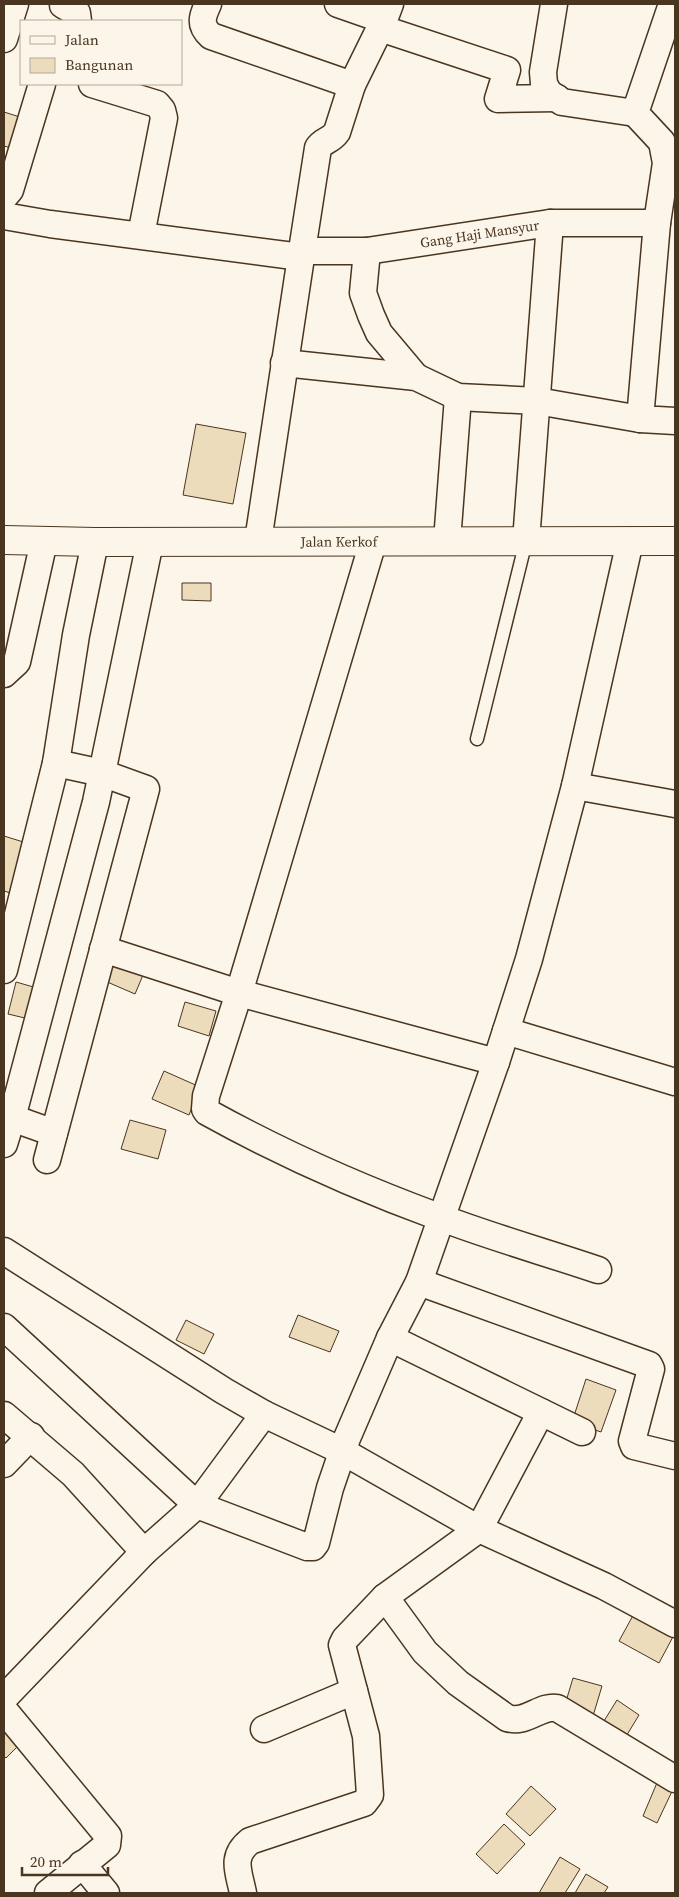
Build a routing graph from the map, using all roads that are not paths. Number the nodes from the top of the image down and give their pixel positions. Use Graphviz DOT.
graph roads {
  1 [pos="15,4"];
  2 [pos="64,4"];
  3 [pos="208,4"];
  4 [pos="338,4"];
  5 [pos="554,4"];
  6 [pos="672,4"];
  7 [pos="384,17"];
  8 [pos="78,20"];
  9 [pos="4,39"];
  10 [pos="42,85"];
  11 [pos="95,85"];
  12 [pos="352,85"];
  13 [pos="557,98"];
  14 [pos="635,114"];
  15 [pos="6,192"];
  16 [pos="4,216"];
  17 [pos="550,223"];
  18 [pos="657,223"];
  19 [pos="141,235"];
  20 [pos="367,250"];
  21 [pos="302,254"];
  22 [pos="284,363"];
  23 [pos="416,377"];
  24 [pos="458,397"];
  25 [pos="537,402"];
  26 [pos="640,419"];
  27 [pos="675,421"];
  28 [pos="4,540"];
  29 [pos="44,541"];
  30 [pos="258,541"];
  31 [pos="447,541"];
  32 [pos="526,541"];
  33 [pos="630,541"];
  34 [pos="675,541"];
  35 [pos="95,542"];
  36 [pos="150,542"];
  37 [pos="373,542"];
  38 [pos="4,674"];
  39 [pos="477,739"];
  40 [pos="56,763"];
  41 [pos="102,773"];
  42 [pos="575,786"];
  43 [pos="675,804"];
  44 [pos="103,949"];
  45 [pos="4,970"];
  46 [pos="239,993"];
  47 [pos="506,1030"];
  48 [pos="496,1062"];
  49 [pos="675,1082"];
  50 [pos="12,1118"];
  51 [pos="54,1133"];
  52 [pos="4,1144"];
  53 [pos="47,1160"];
  54 [pos="440,1218"];
  55 [pos="4,1251"];
  56 [pos="598,1270"];
  57 [pos="419,1282"];
  58 [pos="4,1327"];
  59 [pos="390,1338"];
  60 [pos="541,1412"];
  61 [pos="264,1414"];
  62 [pos="4,1415"];
  63 [pos="582,1432"];
  64 [pos="31,1436"];
  65 [pos="342,1451"];
  66 [pos="675,1456"];
  67 [pos="4,1464"];
  68 [pos="197,1505"];
  69 [pos="479,1529"];
  70 [pos="144,1552"];
  71 [pos="385,1597"];
  72 [pos="675,1624"];
  73 [pos="9,1683"];
  74 [pos="354,1691"];
  75 [pos="4,1710"];
  76 [pos="264,1729"];
  77 [pos="675,1779"];
  78 [pos="82,1864"];
  79 [pos="48,1893"];
  80 [pos="106,1893"];
  81 [pos="244,1893"];
  1 -- 9 [label="street"];
  2 -- 8 [label="street"];
  3 -- 12 [label="street"];
  4 -- 7 [label="street"];
  5 -- 13 [label="street"];
  6 -- 14 [label="street"];
  7 -- 12 [label="street"];
  7 -- 13 [label="street"];
  10 -- 15 [label="street"];
  11 -- 19 [label="street"];
  12 -- 21 [label="street"];
  13 -- 14 [label="street"];
  14 -- 18 [label="street"];
  16 -- 19 [label="street, Gang Haji Mansyur"];
  17 -- 18 [label="street, Gang Haji Mansyur"];
  17 -- 20 [label="street, Gang Haji Mansyur"];
  17 -- 25 [label="street"];
  18 -- 26 [label="street"];
  19 -- 21 [label="street, Gang Haji Mansyur"];
  20 -- 21 [label="street, Gang Haji Mansyur"];
  20 -- 23 [label="street"];
  21 -- 22 [label="street"];
  22 -- 23 [label="street"];
  22 -- 30 [label="street"];
  23 -- 24 [label="street"];
  24 -- 25 [label="street"];
  24 -- 31 [label="street"];
  25 -- 26 [label="street"];
  25 -- 32 [label="street"];
  26 -- 27 [label="street"];
  28 -- 29 [label="main road, Jalan Kerkof"];
  29 -- 35 [label="main road, Jalan Kerkof"];
  29 -- 38 [label="street"];
  30 -- 36 [label="main road, Jalan Kerkof"];
  30 -- 37 [label="main road, Jalan Kerkof"];
  31 -- 32 [label="main road, Jalan Kerkof"];
  31 -- 37 [label="main road, Jalan Kerkof"];
  32 -- 33 [label="main road, Jalan Kerkof"];
  32 -- 39 [label="lane"];
  33 -- 34 [label="main road, Jalan Kerkof"];
  33 -- 42 [label="street"];
  35 -- 36 [label="main road, Jalan Kerkof"];
  35 -- 40 [label="street"];
  36 -- 41 [label="street"];
  37 -- 46 [label="street"];
  40 -- 41 [label="street"];
  40 -- 45 [label="street"];
  41 -- 44 [label="street"];
  41 -- 50 [label="street"];
  42 -- 43 [label="street"];
  42 -- 47 [label="street"];
  44 -- 46 [label="street"];
  44 -- 51 [label="street"];
  46 -- 48 [label="street"];
  46 -- 54 [label="street"];
  47 -- 48 [label="street"];
  47 -- 49 [label="street"];
  48 -- 54 [label="street"];
  50 -- 51 [label="street"];
  50 -- 52 [label="street"];
  51 -- 53 [label="street"];
  54 -- 56 [label="street"];
  54 -- 57 [label="street"];
  55 -- 61 [label="street"];
  57 -- 59 [label="street"];
  57 -- 66 [label="street"];
  58 -- 68 [label="street"];
  59 -- 60 [label="street"];
  59 -- 65 [label="street"];
  60 -- 63 [label="street"];
  60 -- 69 [label="street"];
  61 -- 65 [label="street"];
  61 -- 68 [label="street"];
  62 -- 64 [label="street"];
  64 -- 67 [label="street"];
  64 -- 70 [label="street"];
  65 -- 68 [label="street"];
  65 -- 69 [label="street"];
  68 -- 70 [label="street"];
  69 -- 71 [label="street"];
  69 -- 72 [label="street"];
  70 -- 73 [label="street"];
  71 -- 74 [label="street"];
  71 -- 77 [label="street"];
  74 -- 76 [label="street"];
  74 -- 81 [label="street"];
  75 -- 78 [label="street"];
  78 -- 79 [label="street"];
  78 -- 80 [label="street"];
}
